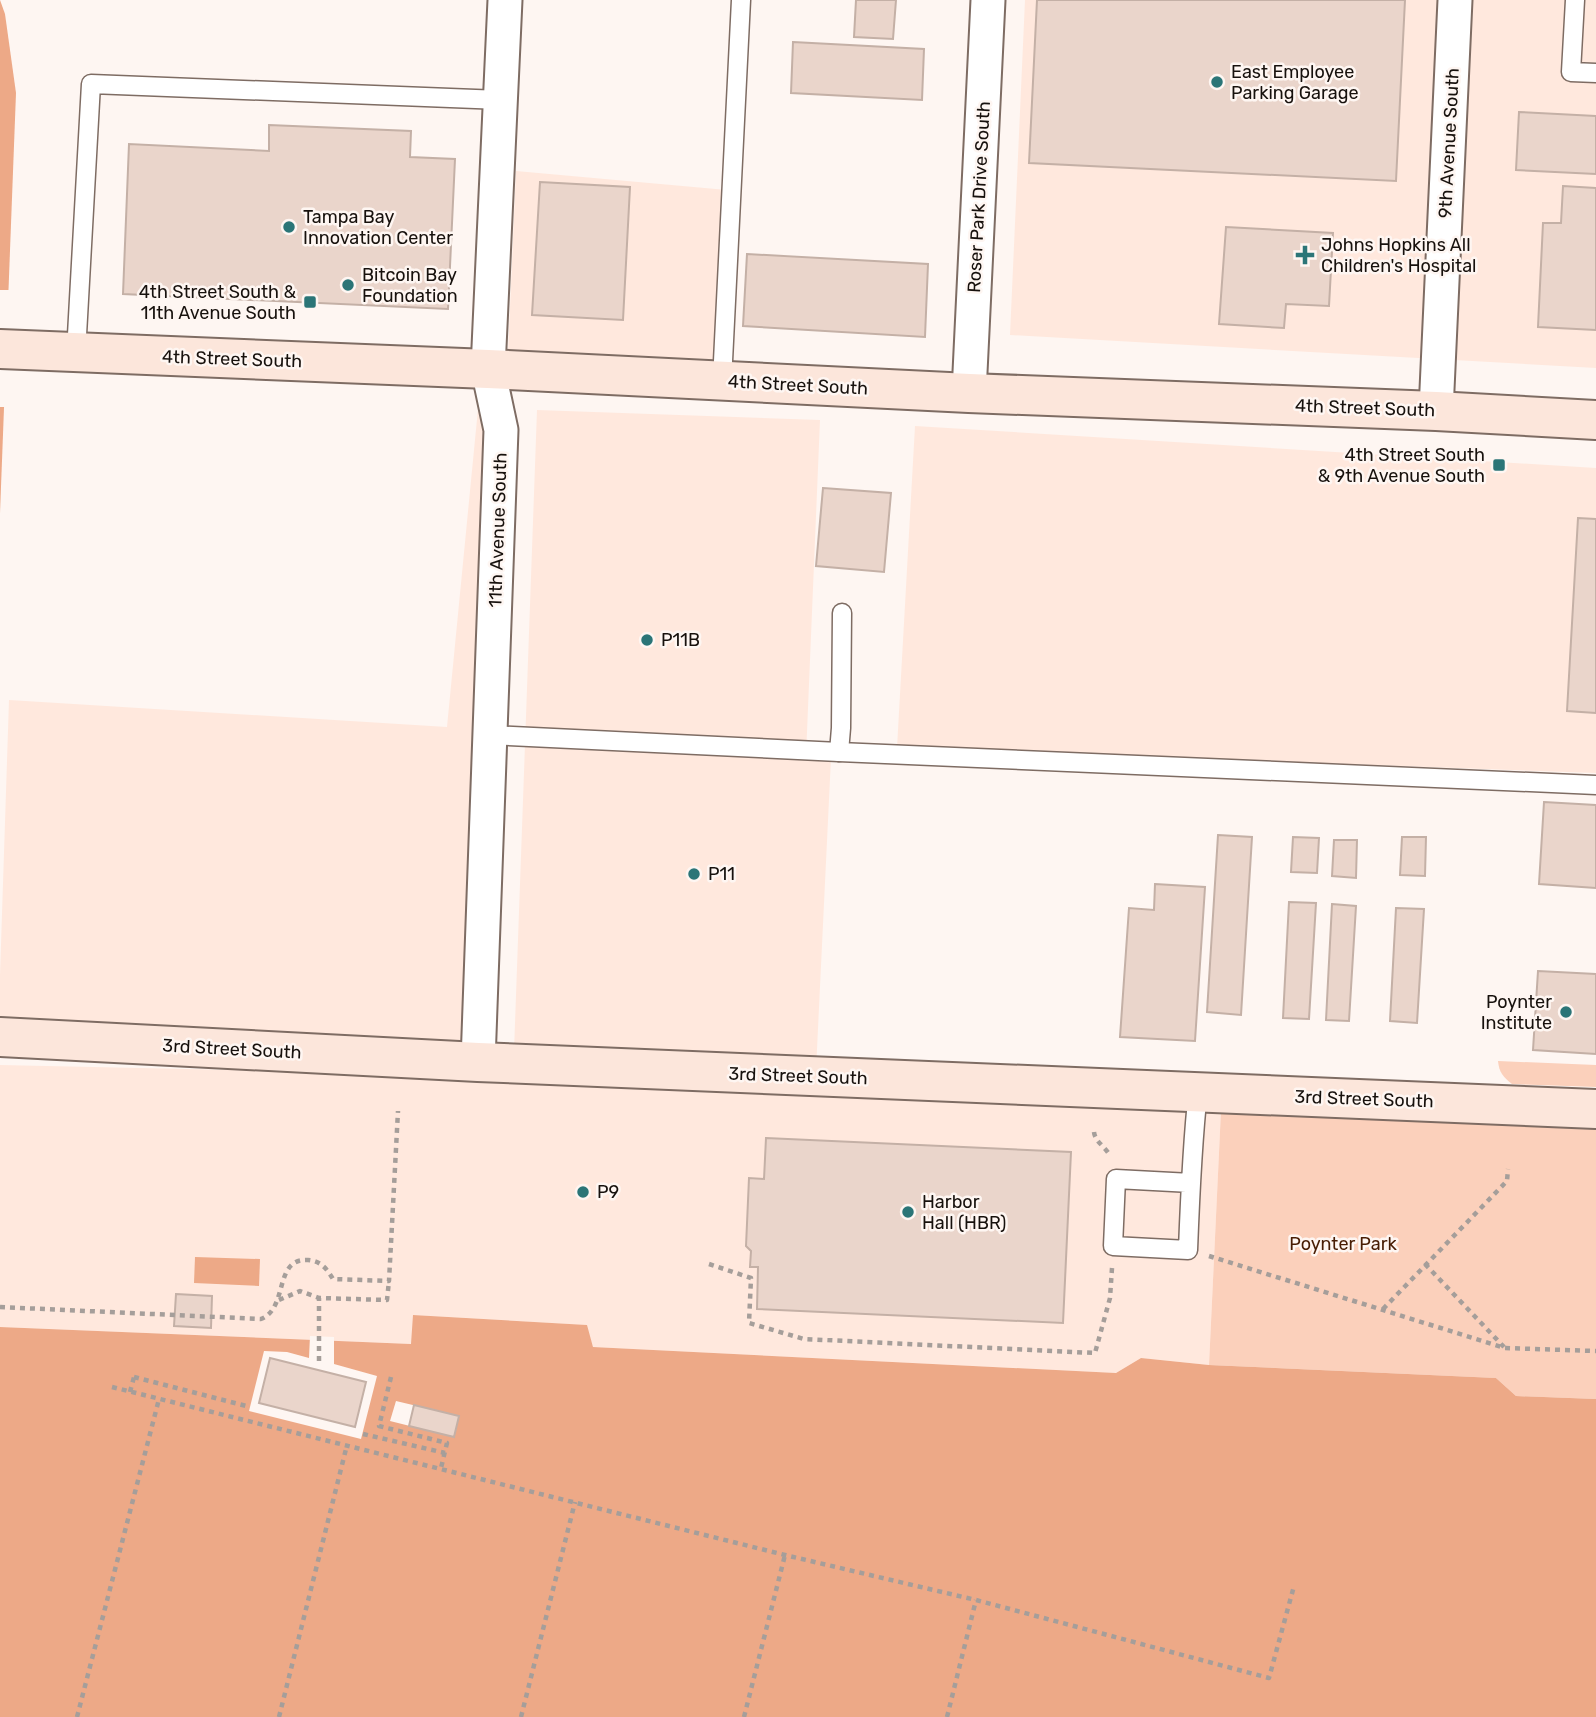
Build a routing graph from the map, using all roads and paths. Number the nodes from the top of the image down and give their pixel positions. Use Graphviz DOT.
graph roads {
  1 [pos="505,0"];
  2 [pos="741,0"];
  3 [pos="988,0"];
  4 [pos="1455,0"];
  5 [pos="1575,0"];
  6 [pos="1596,73"];
  7 [pos="501,100"];
  8 [pos="13,350"];
  9 [pos="76,352"];
  10 [pos="488,369"];
  11 [pos="722,381"];
  12 [pos="969,393"];
  13 [pos="1436,411"];
  14 [pos="1596,420"];
  15 [pos="842,613"];
  16 [pos="490,736"];
  17 [pos="839,752"];
  18 [pos="1596,785"];
  19 [pos="0,1037"];
  20 [pos="478,1062"];
  21 [pos="1198,1092"];
  22 [pos="1596,1109"];
  23 [pos="398,1111"];
  24 [pos="1508,1170"];
  25 [pos="1191,1183"];
  26 [pos="1113,1246"];
  27 [pos="1188,1250"];
  28 [pos="709,1264"];
  29 [pos="1425,1264"];
  30 [pos="389,1281"];
  31 [pos="319,1297"];
  32 [pos="278,1301"];
  33 [pos="0,1307"];
  34 [pos="1383,1309"];
  35 [pos="1505,1348"];
  36 [pos="1596,1351"];
  37 [pos="319,1361"];
  38 [pos="391,1377"];
  39 [pos="112,1387"];
  40 [pos="130,1392"];
  41 [pos="217,1398"];
  42 [pos="159,1399"];
  43 [pos="250,1407"];
  44 [pos="214,1412"];
  45 [pos="363,1434"];
  46 [pos="347,1445"];
  47 [pos="445,1453"];
  48 [pos="441,1468"];
  49 [pos="575,1502"];
  50 [pos="785,1555"];
  51 [pos="1294,1586"];
  52 [pos="976,1600"];
  53 [pos="77,1717"];
  54 [pos="279,1717"];
  55 [pos="521,1717"];
  56 [pos="744,1717"];
  57 [pos="947,1717"];
  1 -- 7 [label="street, 11th Avenue South"];
  2 -- 11 [label="lane"];
  3 -- 12 [label="street, Roser Park Drive South"];
  4 -- 13 [label="street, 9th Avenue South"];
  5 -- 6 [label="lane"];
  7 -- 9 [label="lane"];
  7 -- 10 [label="street, 11th Avenue South"];
  8 -- 9 [label="street, 4th Street South"];
  9 -- 10 [label="street, 4th Street South"];
  10 -- 11 [label="street, 4th Street South"];
  10 -- 16 [label="street, 11th Avenue South"];
  11 -- 12 [label="street, 4th Street South"];
  12 -- 13 [label="street, 4th Street South"];
  13 -- 14 [label="street, 4th Street South"];
  15 -- 17 [label="lane"];
  16 -- 17 [label="lane"];
  16 -- 20 [label="street, 11th Avenue South"];
  17 -- 18 [label="lane"];
  19 -- 20 [label="street, 3rd Street South"];
  20 -- 21 [label="street, 3rd Street South"];
  21 -- 22 [label="street, 3rd Street South"];
  21 -- 25 [label="lane"];
  23 -- 30 [label="path"];
  24 -- 29 [label="path"];
  25 -- 26 [label="lane"];
  25 -- 27 [label="lane"];
  26 -- 27 [label="lane"];
  26 -- 28 [label="path"];
  27 -- 34 [label="path"];
  29 -- 34 [label="path"];
  29 -- 35 [label="path"];
  30 -- 31 [label="path"];
  30 -- 32 [label="path"];
  31 -- 32 [label="path"];
  31 -- 37 [label="path"];
  32 -- 33 [label="path"];
  34 -- 35 [label="path"];
  35 -- 36 [label="path"];
  38 -- 47 [label="path"];
  39 -- 40 [label="path"];
  40 -- 41 [label="path"];
  40 -- 42 [label="path"];
  41 -- 43 [label="path"];
  41 -- 44 [label="path"];
  42 -- 44 [label="path"];
  42 -- 53 [label="path"];
  44 -- 46 [label="path"];
  45 -- 47 [label="path"];
  46 -- 48 [label="path"];
  46 -- 54 [label="path"];
  47 -- 48 [label="path"];
  48 -- 49 [label="path"];
  49 -- 50 [label="path"];
  49 -- 55 [label="path"];
  50 -- 52 [label="path"];
  50 -- 56 [label="path"];
  51 -- 52 [label="path"];
  52 -- 57 [label="path"];
}
